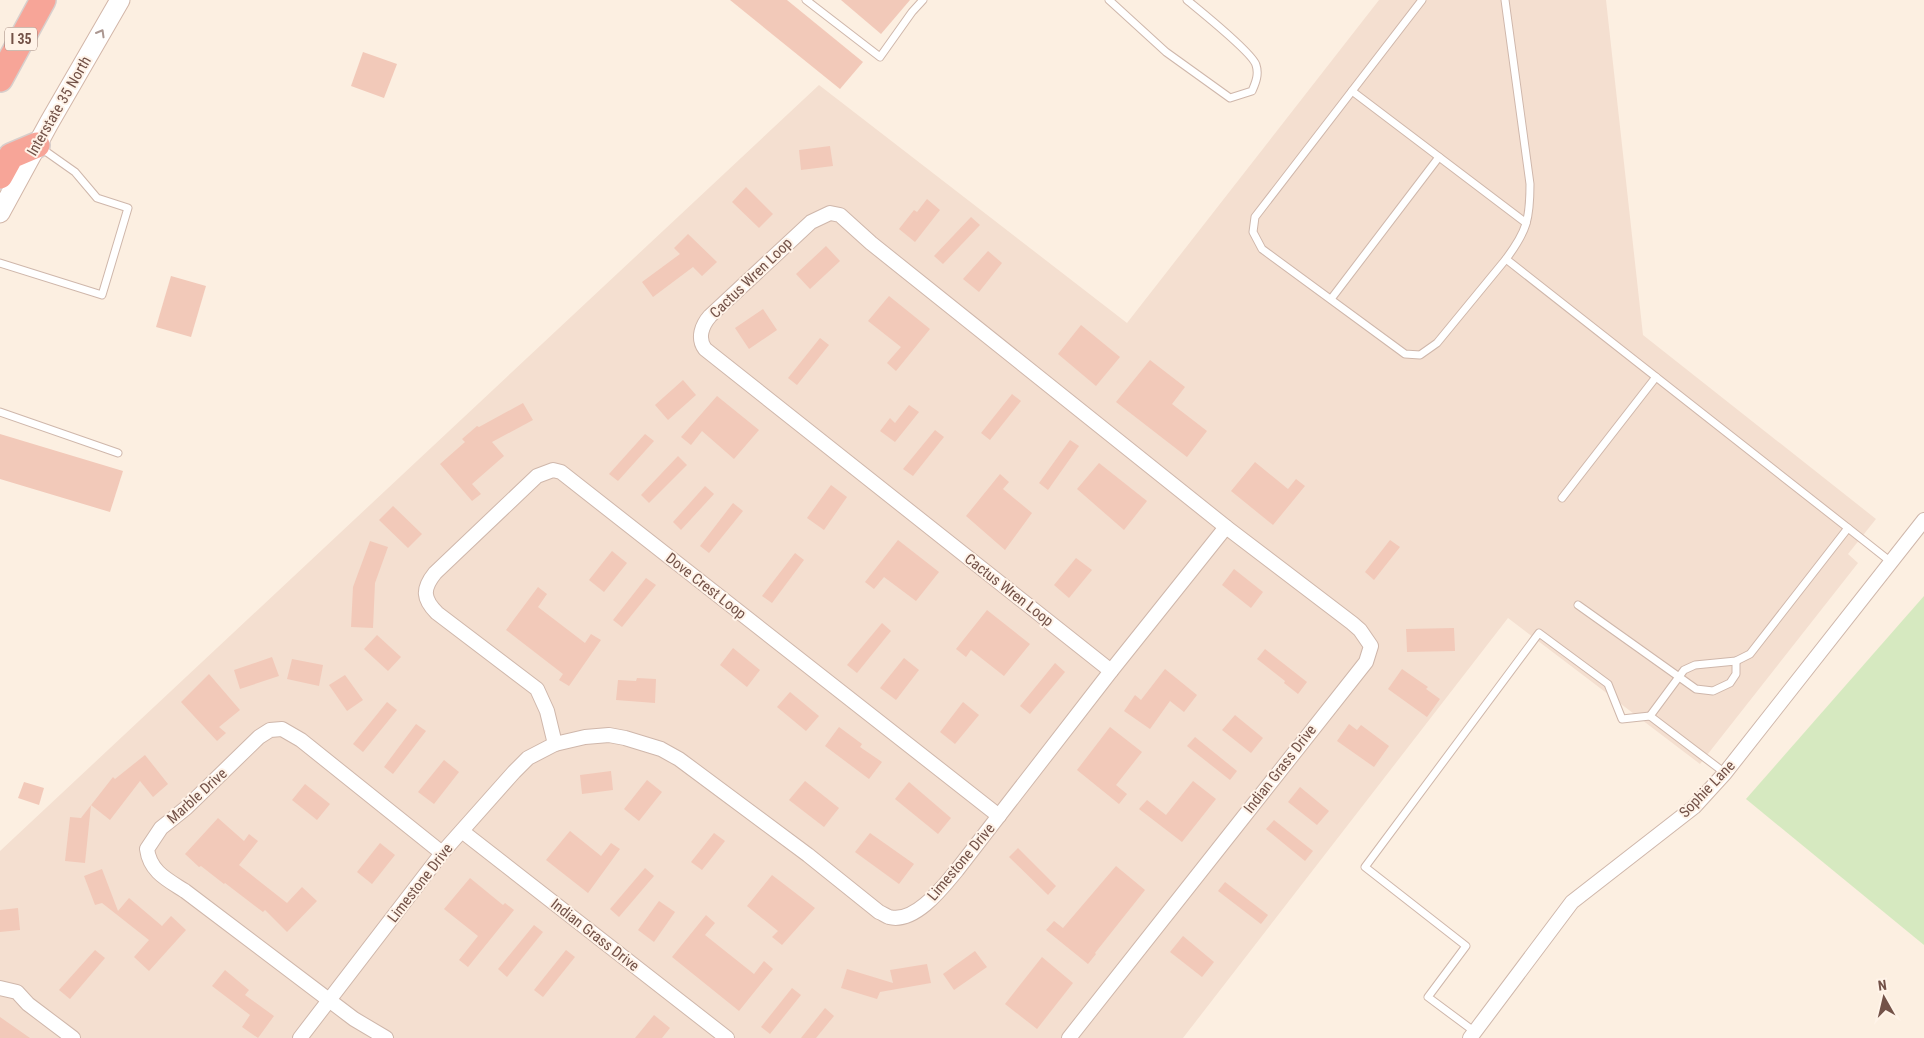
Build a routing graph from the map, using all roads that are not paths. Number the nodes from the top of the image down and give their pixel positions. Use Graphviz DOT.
graph roads {
  1 [pos="43,0"];
  2 [pos="120,0"];
  3 [pos="806,0"];
  4 [pos="923,0"];
  5 [pos="1109,0"];
  6 [pos="1187,0"];
  7 [pos="1422,0"];
  8 [pos="1505,0"];
  9 [pos="0,79"];
  10 [pos="1352,91"];
  11 [pos="37,145"];
  12 [pos="1439,157"];
  13 [pos="0,176"];
  14 [pos="0,213"];
  15 [pos="1526,223"];
  16 [pos="1506,259"];
  17 [pos="0,263"];
  18 [pos="1331,299"];
  19 [pos="1656,376"];
  20 [pos="0,412"];
  21 [pos="118,453"];
  22 [pos="1562,498"];
  23 [pos="1924,520"];
  24 [pos="1226,527"];
  25 [pos="1848,528"];
  26 [pos="1891,562"];
  27 [pos="1578,605"];
  28 [pos="1736,661"];
  29 [pos="1111,671"];
  30 [pos="1679,678"];
  31 [pos="1650,716"];
  32 [pos="555,744"];
  33 [pos="1725,772"];
  34 [pos="999,816"];
  35 [pos="463,832"];
  36 [pos="442,853"];
  37 [pos="0,988"];
  38 [pos="330,1000"];
  39 [pos="1472,1035"];
  40 [pos="73,1038"];
  41 [pos="300,1038"];
  42 [pos="386,1038"];
  43 [pos="727,1038"];
  44 [pos="1070,1038"];
  1 -- 9 [label="highway, I 35"];
  11 -- 2 [label="main road, Interstate 35 North, one-way"];
  3 -- 4 [label="lane"];
  5 -- 6 [label="lane"];
  7 -- 10 [label="lane"];
  8 -- 15 [label="lane"];
  10 -- 12 [label="lane"];
  10 -- 18 [label="lane"];
  11 -- 13 [label="highway"];
  11 -- 14 [label="main road, Interstate 35 North"];
  11 -- 17 [label="lane"];
  12 -- 15 [label="lane"];
  12 -- 18 [label="lane"];
  15 -- 16 [label="lane"];
  16 -- 18 [label="lane"];
  16 -- 19 [label="lane"];
  19 -- 22 [label="lane"];
  19 -- 25 [label="lane"];
  20 -- 21 [label="lane"];
  23 -- 26 [label="street, Sophie Lane"];
  24 -- 29 [label="street, Limestone Drive"];
  24 -- 29 [label="street, Cactus Wren Loop"];
  24 -- 44 [label="street, Indian Grass Drive"];
  25 -- 26 [label="lane"];
  25 -- 28 [label="lane"];
  26 -- 33 [label="street, Sophie Lane"];
  27 -- 30 [label="lane"];
  28 -- 30 [label="lane"];
  28 -- 30 [label="lane"];
  29 -- 34 [label="street, Limestone Drive"];
  30 -- 31 [label="lane"];
  31 -- 33 [label="lane"];
  31 -- 39 [label="lane"];
  32 -- 34 [label="street, Limestone Drive"];
  32 -- 34 [label="street, Dove Crest Loop"];
  32 -- 35 [label="street, Limestone Drive"];
  33 -- 39 [label="street, Sophie Lane"];
  35 -- 36 [label="street, Limestone Drive"];
  35 -- 43 [label="street, Indian Grass Drive"];
  36 -- 38 [label="street, Limestone Drive"];
  36 -- 38 [label="street, Marble Drive"];
  37 -- 40 [label="street"];
  38 -- 41 [label="street, Limestone Drive"];
  38 -- 42 [label="street"];
}
